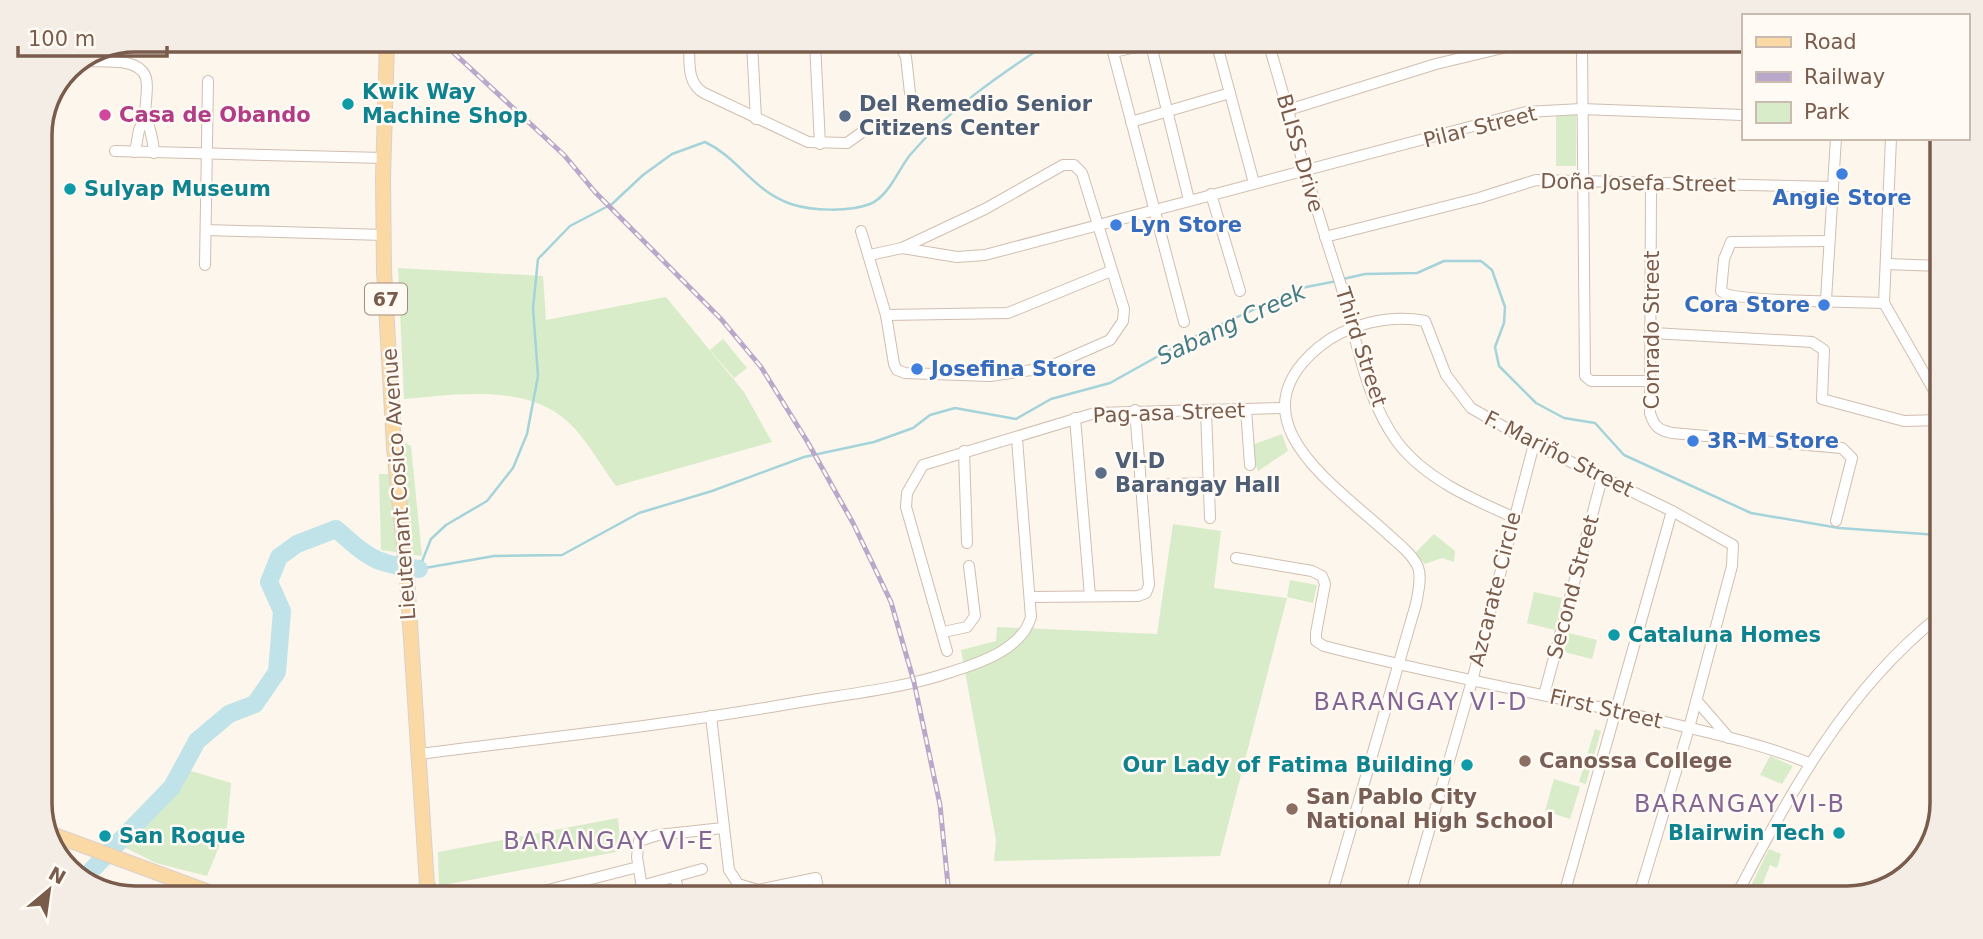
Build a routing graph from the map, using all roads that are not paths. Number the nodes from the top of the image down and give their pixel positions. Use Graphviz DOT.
graph roads {
  1 [pos="387,52"];
  2 [pos="689,52"];
  3 [pos="752,52"];
  4 [pos="815,52"];
  5 [pos="903,52"];
  6 [pos="1113,52"];
  7 [pos="1150,52"];
  8 [pos="1219,52"];
  9 [pos="1271,52"];
  10 [pos="1486,52"];
  11 [pos="1582,52"];
  12 [pos="99,62"];
  13 [pos="208,81"];
  14 [pos="911,93"];
  15 [pos="1230,93"];
  16 [pos="1581,109"];
  17 [pos="1288,110"];
  18 [pos="1168,112"];
  19 [pos="1742,115"];
  20 [pos="146,116"];
  21 [pos="756,119"];
  22 [pos="1131,122"];
  23 [pos="861,134"];
  24 [pos="1836,140"];
  25 [pos="1891,140"];
  26 [pos="820,144"];
  27 [pos="115,151"];
  28 [pos="135,152"];
  29 [pos="154,153"];
  30 [pos="206,155"];
  31 [pos="383,158"];
  32 [pos="1304,171"];
  33 [pos="1582,181"];
  34 [pos="1254,183"];
  35 [pos="1651,185"];
  36 [pos="1833,187"];
  37 [pos="1210,194"];
  38 [pos="1189,200"];
  39 [pos="1153,210"];
  40 [pos="1098,226"];
  41 [pos="206,230"];
  42 [pos="861,231"];
  43 [pos="384,235"];
  44 [pos="1325,237"];
  45 [pos="1829,241"];
  46 [pos="902,248"];
  47 [pos="870,255"];
  48 [pos="1886,264"];
  49 [pos="205,265"];
  50 [pos="1930,266"];
  51 [pos="1111,271"];
  52 [pos="1338,278"];
  53 [pos="1240,291"];
  54 [pos="1826,300"];
  55 [pos="1885,303"];
  56 [pos="886,315"];
  57 [pos="1184,322"];
  58 [pos="1353,327"];
  59 [pos="1653,333"];
  60 [pos="1650,381"];
  61 [pos="1930,383"];
  62 [pos="1283,408"];
  63 [pos="1246,409"];
  64 [pos="1135,410"];
  65 [pos="1206,411"];
  66 [pos="1075,418"];
  67 [pos="1930,420"];
  68 [pos="1017,439"];
  69 [pos="1534,444"];
  70 [pos="964,452"];
  71 [pos="1250,465"];
  72 [pos="1602,478"];
  73 [pos="1209,483"];
  74 [pos="1141,485"];
  75 [pos="1672,511"];
  76 [pos="1513,517"];
  77 [pos="1210,518"];
  78 [pos="1836,521"];
  79 [pos="967,543"];
  80 [pos="1236,558"];
  81 [pos="969,566"];
  82 [pos="1090,596"];
  83 [pos="1031,597"];
  84 [pos="1930,624"];
  85 [pos="943,632"];
  86 [pos="947,651"];
  87 [pos="1399,666"];
  88 [pos="1472,681"];
  89 [pos="1544,695"];
  90 [pos="1697,701"];
  91 [pos="1614,710"];
  92 [pos="711,716"];
  93 [pos="1689,728"];
  94 [pos="1729,738"];
  95 [pos="419,754"];
  96 [pos="1809,763"];
  97 [pos="723,828"];
  98 [pos="60,837"];
  99 [pos="638,867"];
  100 [pos="702,869"];
  101 [pos="675,877"];
  102 [pos="193,886"];
  103 [pos="428,886"];
  104 [pos="583,886"];
  105 [pos="641,886"];
  106 [pos="652,886"];
  107 [pos="677,886"];
  108 [pos="745,886"];
  109 [pos="793,886"];
  110 [pos="818,886"];
  111 [pos="1334,886"];
  112 [pos="1413,886"];
  113 [pos="1566,886"];
  114 [pos="1642,886"];
  115 [pos="1742,886"];
  1 -- 31 [label="main road, Lieutenant Cosico Avenue / 67"];
  2 -- 21 [label="street"];
  3 -- 21 [label="street"];
  4 -- 26 [label="street"];
  5 -- 14 [label="street"];
  6 -- 22 [label="street"];
  7 -- 18 [label="street"];
  8 -- 15 [label="street"];
  9 -- 17 [label="street, BLISS Drive"];
  10 -- 17 [label="street"];
  11 -- 16 [label="street"];
  12 -- 20 [label="street"];
  13 -- 30 [label="street"];
  15 -- 18 [label="street"];
  15 -- 34 [label="street"];
  16 -- 19 [label="street, Pilar Street"];
  16 -- 32 [label="street, Pilar Street"];
  16 -- 33 [label="street"];
  17 -- 32 [label="street, BLISS Drive"];
  18 -- 22 [label="street"];
  18 -- 38 [label="street"];
  20 -- 28 [label="street"];
  20 -- 29 [label="street"];
  21 -- 26 [label="street"];
  22 -- 39 [label="street"];
  23 -- 26 [label="street"];
  24 -- 36 [label="street"];
  25 -- 48 [label="street"];
  27 -- 28 [label="street"];
  28 -- 29 [label="street"];
  29 -- 30 [label="street"];
  30 -- 31 [label="street"];
  30 -- 41 [label="street"];
  31 -- 43 [label="main road, Lieutenant Cosico Avenue / 67"];
  32 -- 34 [label="street, Pilar Street"];
  32 -- 44 [label="street, BLISS Drive"];
  33 -- 35 [label="street, Doña Josefa Street"];
  33 -- 44 [label="street, Doña Josefa Street"];
  33 -- 60 [label="street"];
  34 -- 37 [label="street, Pilar Street"];
  35 -- 36 [label="street, Doña Josefa Street"];
  35 -- 59 [label="street, Conrado Street"];
  36 -- 45 [label="street"];
  37 -- 38 [label="street, Pilar Street"];
  37 -- 53 [label="street"];
  38 -- 39 [label="street, Pilar Street"];
  39 -- 40 [label="street, Pilar Street"];
  39 -- 57 [label="street"];
  40 -- 46 [label="street, Pilar Street"];
  40 -- 46 [label="street"];
  40 -- 51 [label="street"];
  41 -- 43 [label="street"];
  41 -- 49 [label="street"];
  42 -- 47 [label="street"];
  43 -- 95 [label="main road, Lieutenant Cosico Avenue / 67"];
  44 -- 52 [label="street, BLISS Drive"];
  45 -- 54 [label="street"];
  45 -- 54 [label="street"];
  46 -- 47 [label="street"];
  47 -- 56 [label="street"];
  48 -- 50 [label="street"];
  48 -- 55 [label="street"];
  51 -- 56 [label="street"];
  51 -- 56 [label="street"];
  52 -- 58 [label="street, Third Street"];
  54 -- 55 [label="street"];
  55 -- 61 [label="street"];
  58 -- 62 [label="street, F. Mariño Street"];
  58 -- 69 [label="street, F. Mariño Street"];
  58 -- 76 [label="street, Third Street"];
  59 -- 60 [label="street, Conrado Street"];
  59 -- 67 [label="street"];
  60 -- 78 [label="street, Conrado Street"];
  62 -- 63 [label="street, Pag-asa Street"];
  62 -- 87 [label="street"];
  63 -- 65 [label="street, Pag-asa Street"];
  63 -- 71 [label="street"];
  64 -- 65 [label="street, Pag-asa Street"];
  64 -- 66 [label="street, Pag-asa Street"];
  64 -- 74 [label="street"];
  65 -- 73 [label="street"];
  66 -- 68 [label="street, Pag-asa Street"];
  66 -- 82 [label="street"];
  68 -- 70 [label="street, Pag-asa Street"];
  68 -- 83 [label="street"];
  69 -- 72 [label="street, F. Mariño Street"];
  69 -- 76 [label="street, Azcarate Circle"];
  70 -- 79 [label="street"];
  70 -- 85 [label="street, Pag-asa Street"];
  72 -- 75 [label="street, F. Mariño Street"];
  72 -- 89 [label="street, Second Street"];
  73 -- 74 [label="street"];
  73 -- 77 [label="street"];
  74 -- 82 [label="street"];
  75 -- 90 [label="street, F. Mariño Street"];
  75 -- 91 [label="street"];
  76 -- 88 [label="street, Azcarate Circle"];
  80 -- 87 [label="street, First Street"];
  81 -- 85 [label="street"];
  82 -- 83 [label="street"];
  83 -- 92 [label="street"];
  84 -- 96 [label="street"];
  85 -- 86 [label="street, Pag-asa Street"];
  87 -- 88 [label="street, First Street"];
  87 -- 111 [label="street"];
  88 -- 89 [label="street, First Street"];
  88 -- 112 [label="street, Azcarate Circle"];
  89 -- 91 [label="street, First Street"];
  90 -- 93 [label="street, F. Mariño Street"];
  90 -- 94 [label="street"];
  91 -- 93 [label="street, First Street"];
  91 -- 113 [label="street"];
  92 -- 95 [label="street"];
  92 -- 97 [label="street"];
  93 -- 94 [label="street, First Street"];
  93 -- 114 [label="street, F. Mariño Street"];
  94 -- 96 [label="street, First Street"];
  95 -- 103 [label="main road, Lieutenant Cosico Avenue / 67"];
  96 -- 115 [label="street"];
  97 -- 99 [label="street"];
  97 -- 108 [label="street"];
  98 -- 102 [label="main road"];
  99 -- 104 [label="street"];
  99 -- 105 [label="street"];
  100 -- 101 [label="street"];
  101 -- 106 [label="street"];
  101 -- 107 [label="street"];
  109 -- 110 [label="street"];
}
